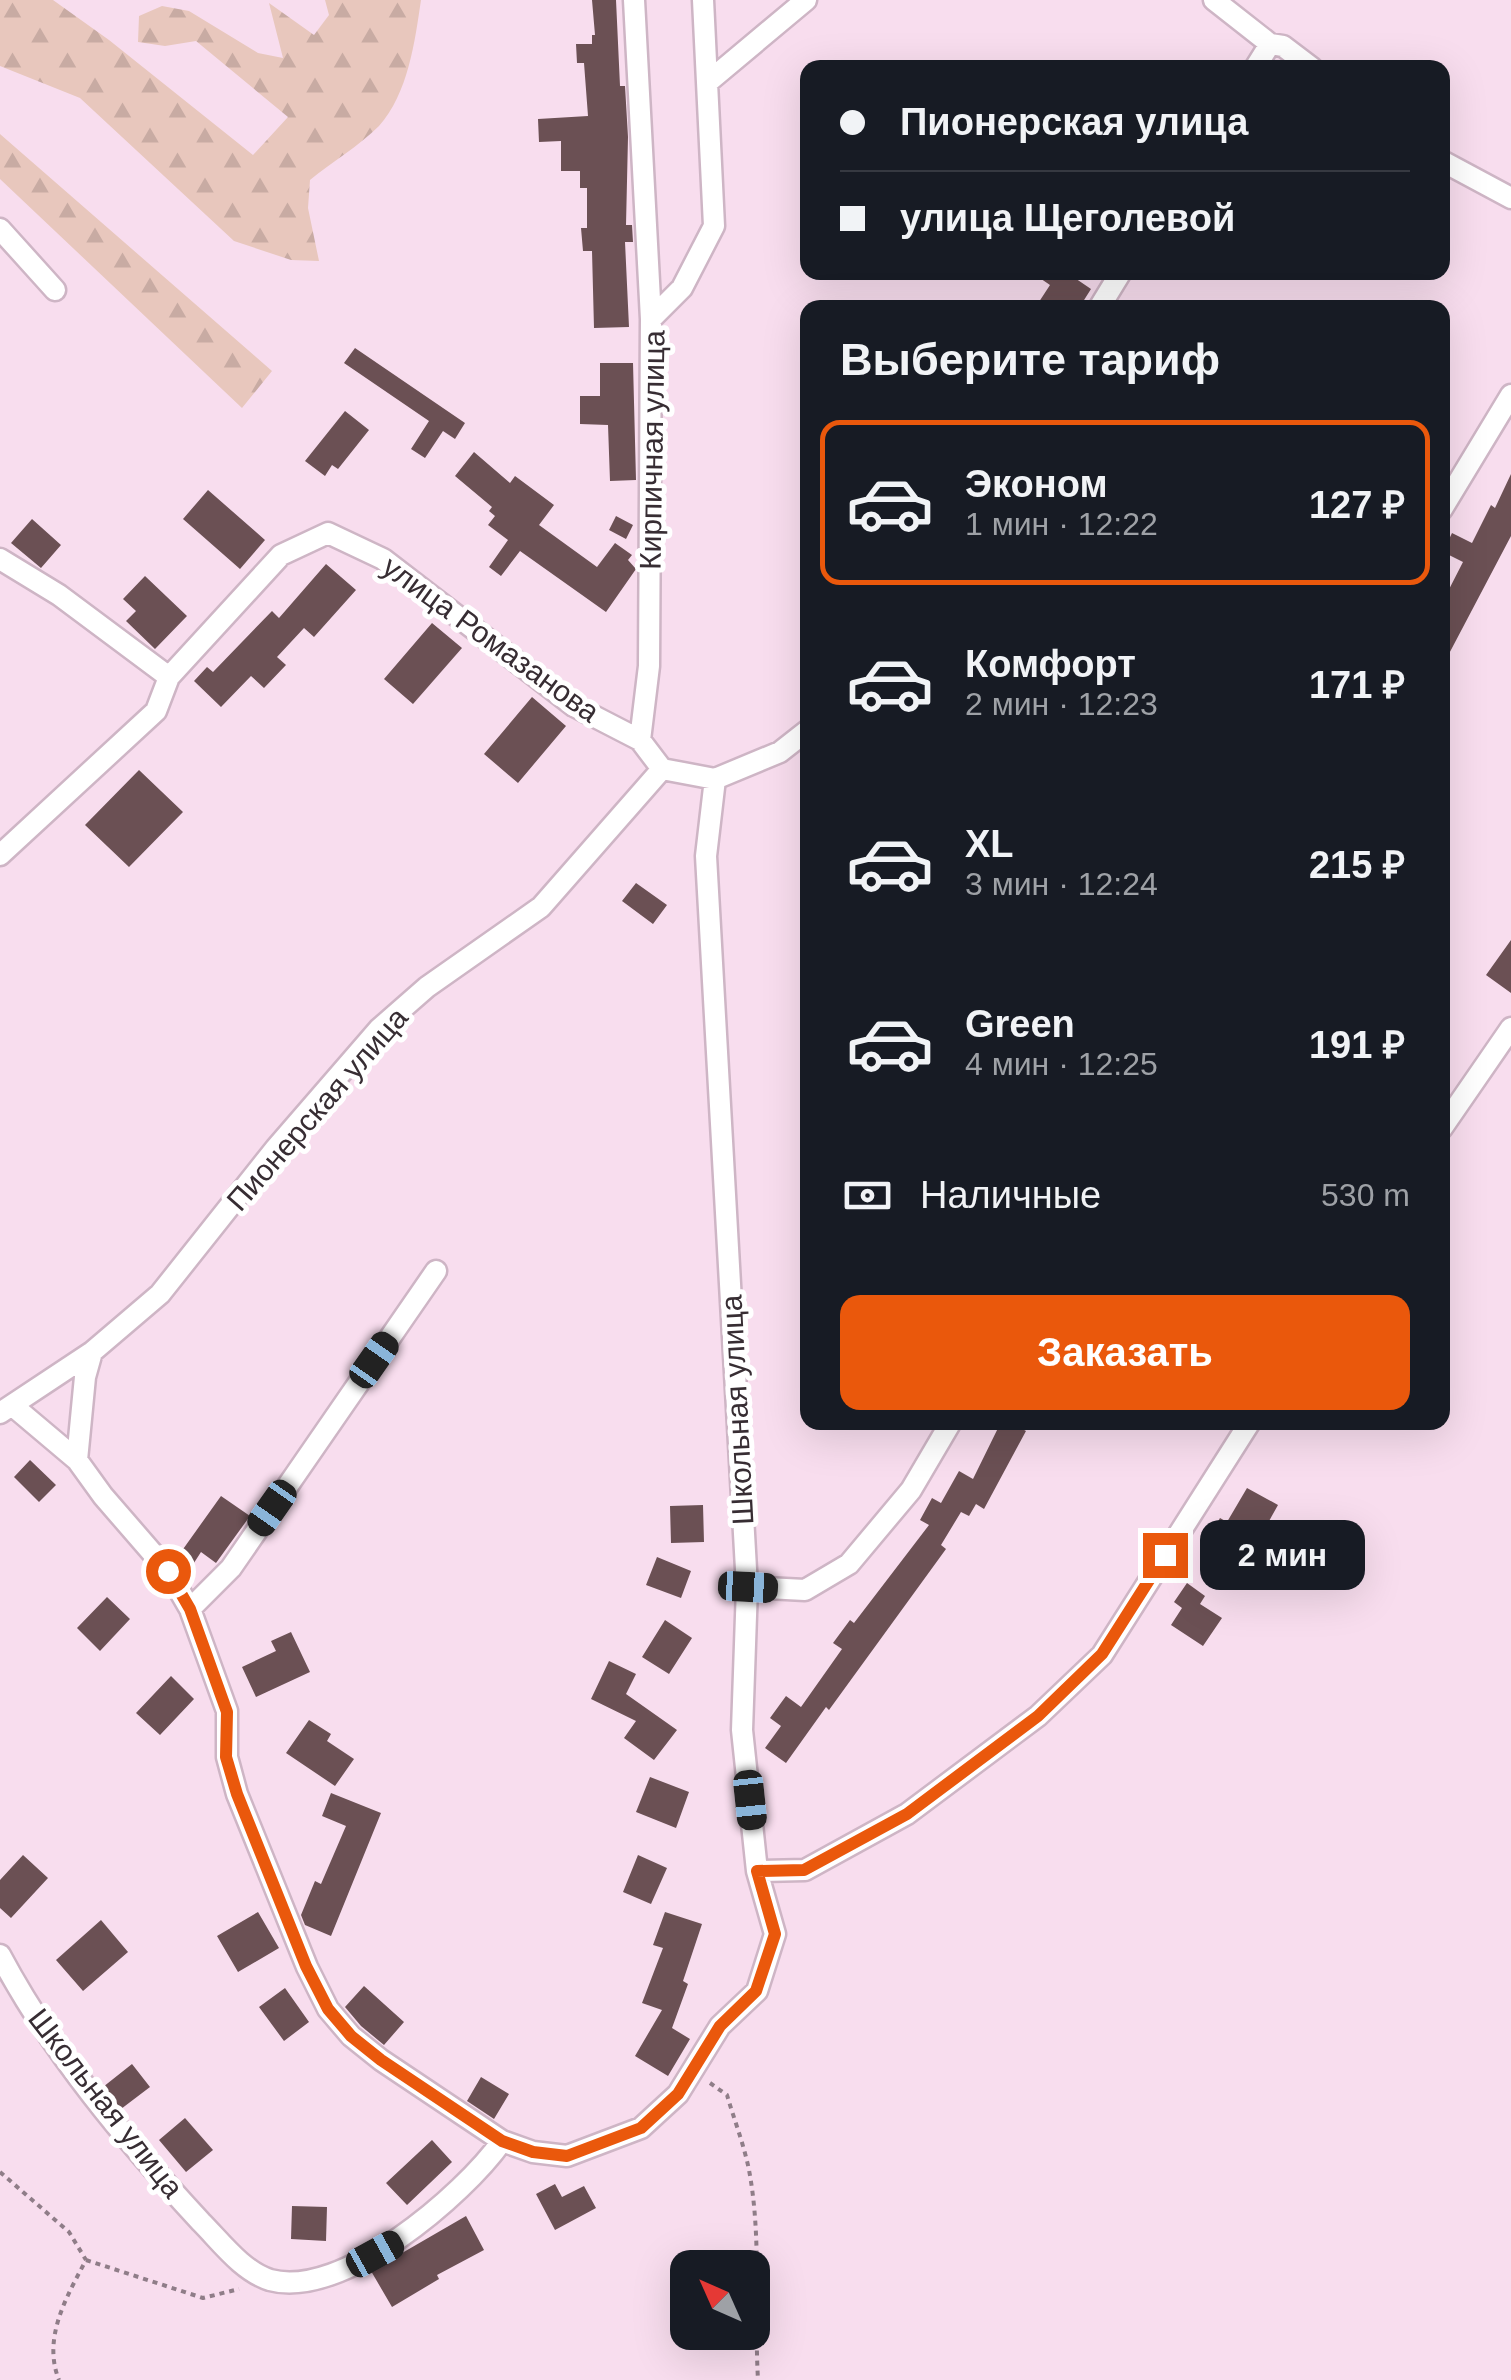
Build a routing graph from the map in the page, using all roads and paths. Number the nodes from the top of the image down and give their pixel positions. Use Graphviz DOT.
graph roads {
  1 [pos="634,0"];
  2 [pos="702,0"];
  3 [pos="806,0"];
  4 [pos="1214,0"];
  5 [pos="1270,44"];
  6 [pos="1260,60"];
  7 [pos="1301,60"];
  8 [pos="708,82"];
  9 [pos="1450,165"];
  10 [pos="1511,198"];
  11 [pos="0,229"];
  12 [pos="56,290"];
  13 [pos="651,319"];
  14 [pos="1511,395"];
  15 [pos="1450,497"];
  16 [pos="0,560"];
  17 [pos="169,676"];
  18 [pos="800,736"];
  19 [pos="640,740"];
  20 [pos="662,769"];
  21 [pos="714,779"];
  22 [pos="0,855"];
  23 [pos="1511,1028"];
  24 [pos="1450,1116"];
  25 [pos="436,1271"];
  26 [pos="92,1352"];
  27 [pos="7,1410"];
  28 [pos="946,1430"];
  29 [pos="1245,1430"];
  30 [pos="77,1460"];
  31 [pos="748,1587"];
  32 [pos="190,1609"];
  33 [pos="757,1871"];
  34 [pos="0,1955"];
  35 [pos="692,2071"];
  36 [pos="502,2141"];
  37 [pos="0,2172"];
  38 [pos="86,2260"];
  39 [pos="272,2281"];
  40 [pos="59,2380"];
  41 [pos="758,2380"];
  1 -- 13 [label="street"];
  2 -- 8 [label="street, Кирпичная улица"];
  3 -- 8 [label="street"];
  4 -- 5 [label="street"];
  5 -- 6 [label="street"];
  5 -- 7 [label="street"];
  8 -- 13 [label="street, Кирпичная улица"];
  9 -- 10 [label="street"];
  11 -- 12 [label="street"];
  13 -- 19 [label="street, Кирпичная улица"];
  14 -- 15 [label="street"];
  16 -- 17 [label="street"];
  17 -- 19 [label="street, улица Ромазанова"];
  17 -- 22 [label="street, улица Ромазанова"];
  18 -- 21 [label="street"];
  19 -- 20 [label="street"];
  20 -- 21 [label="street"];
  20 -- 26 [label="street, Пионерская улица"];
  21 -- 31 [label="street, Школьная улица"];
  23 -- 24 [label="street"];
  25 -- 32 [label="street"];
  26 -- 27 [label="street, Пионерская улица"];
  26 -- 30 [label="street"];
  27 -- 30 [label="street, Пионерская улица"];
  28 -- 31 [label="street"];
  29 -- 33 [label="street"];
  30 -- 32 [label="street, Пионерская улица"];
  31 -- 33 [label="street, Школьная улица"];
  32 -- 36 [label="street, Пионерская улица"];
  33 -- 35 [label="street, Школьная улица"];
  34 -- 39 [label="street, Школьная улица"];
  35 -- 36 [label="street, Школьная улица"];
  35 -- 41 [label="path"];
  36 -- 39 [label="street"];
  37 -- 38 [label="path"];
  38 -- 39 [label="path"];
  38 -- 40 [label="path"];
}
